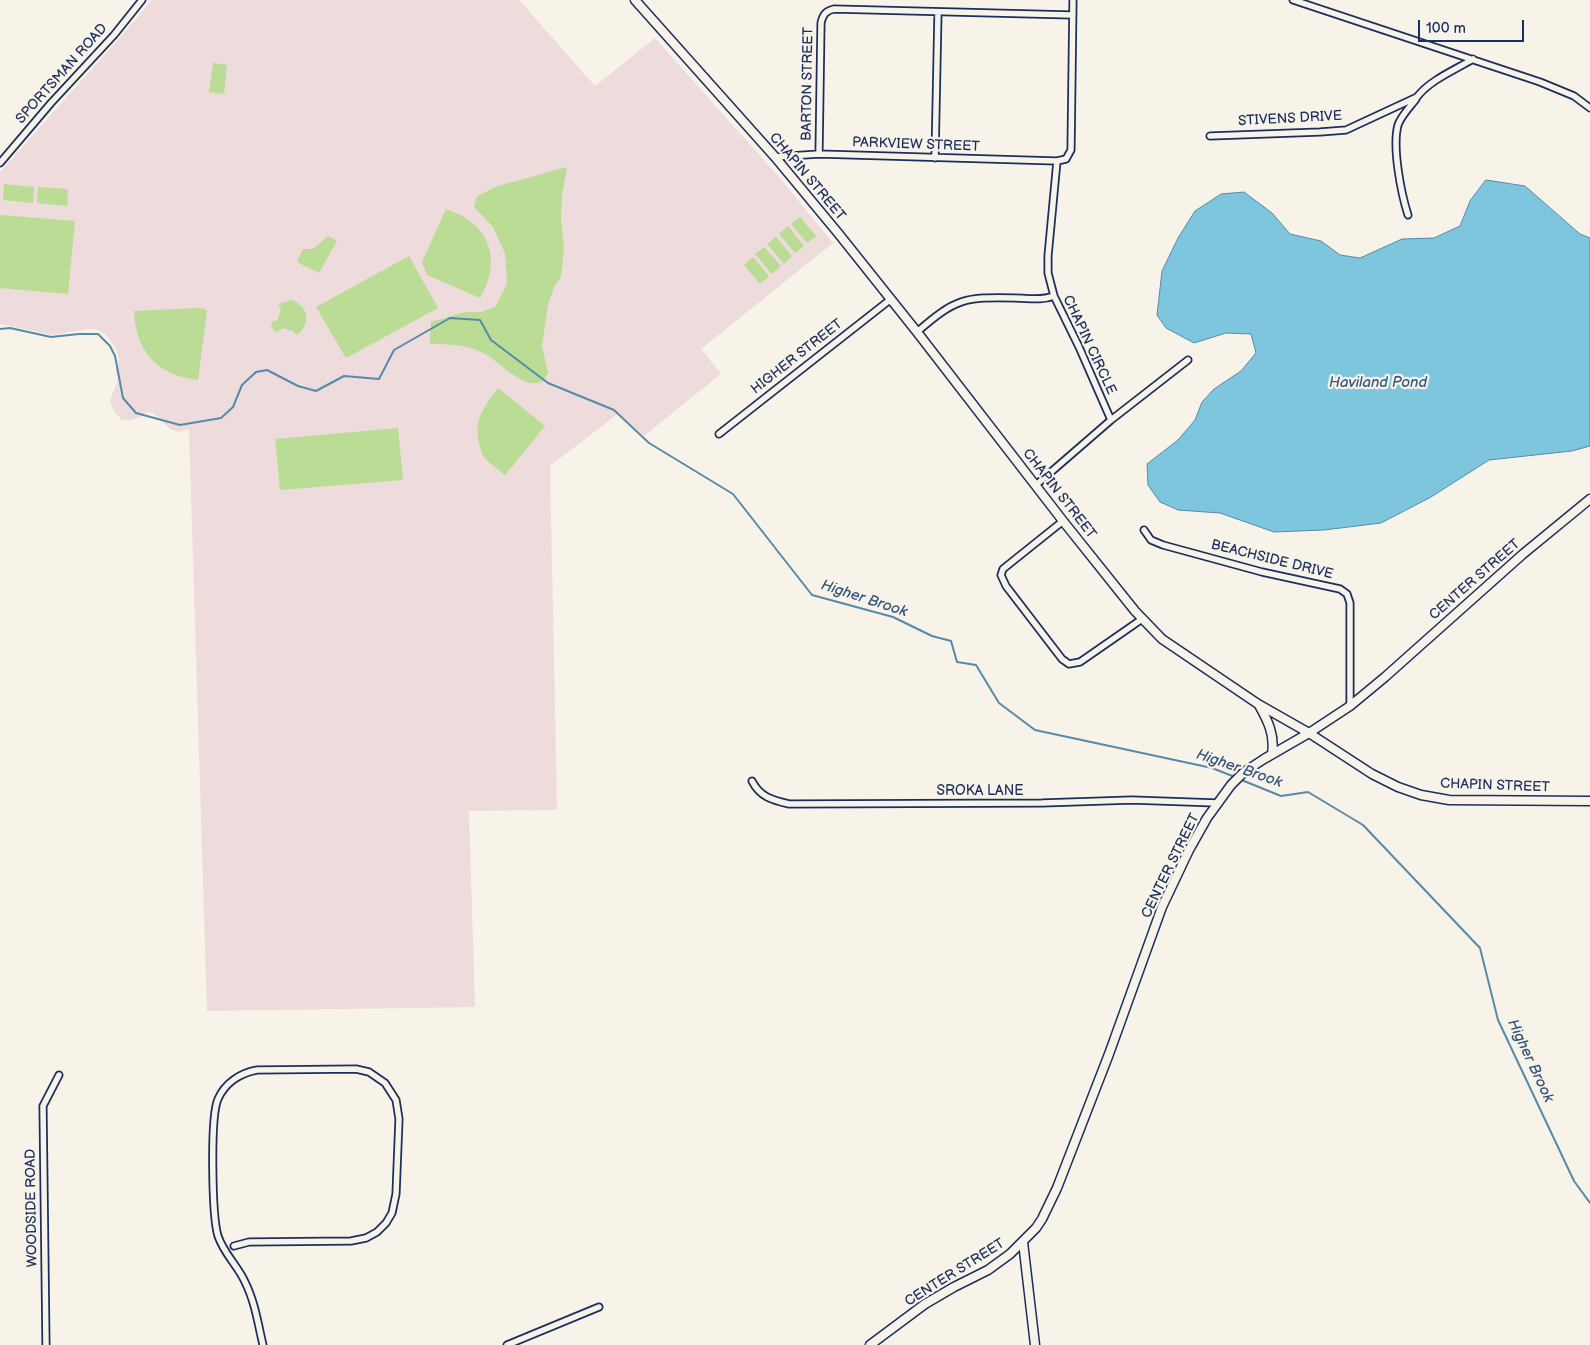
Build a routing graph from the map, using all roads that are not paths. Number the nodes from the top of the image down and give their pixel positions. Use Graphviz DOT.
graph roads {
  1 [pos="142,0"];
  2 [pos="635,0"];
  3 [pos="1073,0"];
  4 [pos="1293,0"];
  5 [pos="938,12"];
  6 [pos="1072,15"];
  7 [pos="1473,59"];
  8 [pos="1417,98"];
  9 [pos="1590,108"];
  10 [pos="1210,136"];
  11 [pos="819,154"];
  12 [pos="774,157"];
  13 [pos="935,158"];
  14 [pos="1057,161"];
  15 [pos="0,163"];
  16 [pos="1408,215"];
  17 [pos="1054,296"];
  18 [pos="891,299"];
  19 [pos="917,332"];
  20 [pos="1188,360"];
  21 [pos="1110,420"];
  22 [pos="719,434"];
  23 [pos="1036,485"];
  24 [pos="1590,499"];
  25 [pos="1063,521"];
  26 [pos="1144,530"];
  27 [pos="1142,619"];
  28 [pos="1258,704"];
  29 [pos="1350,706"];
  30 [pos="1309,734"];
  31 [pos="1272,754"];
  32 [pos="752,781"];
  33 [pos="1590,801"];
  34 [pos="1216,803"];
  35 [pos="59,1075"];
  36 [pos="1023,1242"];
  37 [pos="234,1246"];
  38 [pos="599,1307"];
  39 [pos="514,1344"];
  40 [pos="46,1345"];
  41 [pos="263,1345"];
  42 [pos="507,1345"];
  43 [pos="870,1345"];
  44 [pos="1035,1345"];
  1 -- 15 [label="street, SPORTSMAN ROAD"];
  2 -- 12 [label="main road, CHAPIN STREET"];
  3 -- 6 [label="street"];
  4 -- 7 [label="street"];
  5 -- 6 [label="street"];
  5 -- 11 [label="street, BARTON STREET"];
  5 -- 13 [label="street"];
  6 -- 14 [label="street"];
  7 -- 8 [label="street, STIVENS DRIVE"];
  7 -- 9 [label="street"];
  8 -- 10 [label="street, STIVENS DRIVE"];
  8 -- 16 [label="street"];
  11 -- 12 [label="street, PARKVIEW STREET"];
  11 -- 13 [label="street, PARKVIEW STREET"];
  12 -- 18 [label="main road, CHAPIN STREET"];
  13 -- 14 [label="street, PARKVIEW STREET"];
  14 -- 17 [label="street"];
  17 -- 19 [label="street, CHAPIN CIRCLE"];
  17 -- 21 [label="street, CHAPIN CIRCLE"];
  18 -- 19 [label="main road, CHAPIN STREET"];
  18 -- 22 [label="street, HIGHER STREET"];
  19 -- 23 [label="main road, CHAPIN STREET"];
  20 -- 21 [label="street"];
  21 -- 23 [label="street"];
  23 -- 25 [label="main road, CHAPIN STREET"];
  24 -- 29 [label="main road, CENTER STREET"];
  25 -- 27 [label="main road, CHAPIN STREET"];
  25 -- 27 [label="street"];
  26 -- 29 [label="street, BEACHSIDE DRIVE"];
  27 -- 28 [label="main road, CHAPIN STREET"];
  28 -- 30 [label="main road, CHAPIN STREET"];
  28 -- 31 [label="main road"];
  29 -- 30 [label="main road, CENTER STREET"];
  30 -- 31 [label="main road, CENTER STREET"];
  30 -- 33 [label="main road, CHAPIN STREET"];
  31 -- 34 [label="main road, CENTER STREET"];
  32 -- 34 [label="street, SROKA LANE"];
  34 -- 36 [label="main road, CENTER STREET"];
  35 -- 40 [label="street, WOODSIDE ROAD"];
  36 -- 43 [label="main road, CENTER STREET"];
  36 -- 44 [label="main road"];
  37 -- 41 [label="street"];
  38 -- 39 [label="street"];
  39 -- 42 [label="street"];
}
